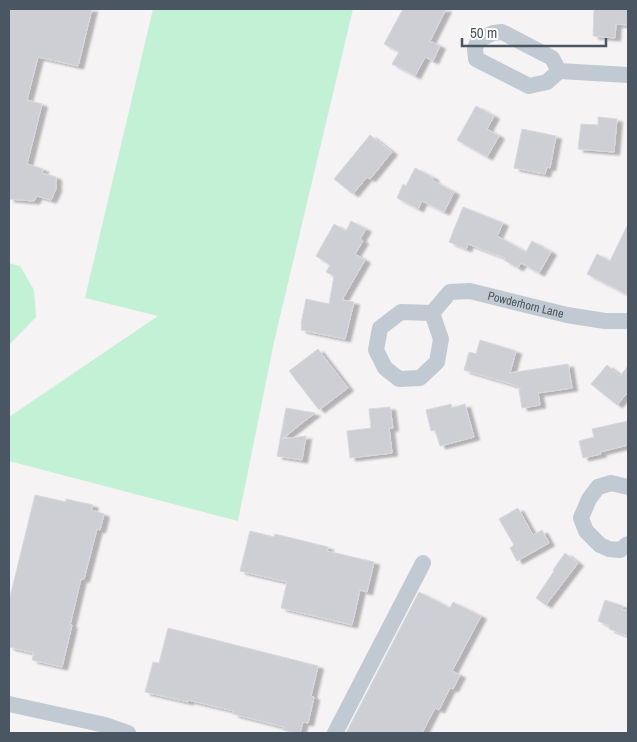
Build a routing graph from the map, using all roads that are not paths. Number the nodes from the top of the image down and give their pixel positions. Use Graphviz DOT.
graph roads {
  1 [pos="560,71"];
  2 [pos="628,75"];
  3 [pos="432,313"];
  4 [pos="628,321"];
  5 [pos="628,486"];
  6 [pos="628,544"];
  7 [pos="422,563"];
  8 [pos="9,704"];
  9 [pos="128,733"];
  10 [pos="335,733"];
  1 -- 1 [label="street"];
  1 -- 2 [label="street"];
  3 -- 3 [label="street"];
  3 -- 4 [label="street, Powderhorn Lane"];
  5 -- 6 [label="street"];
  7 -- 10 [label="street"];
  8 -- 9 [label="street"];
}
